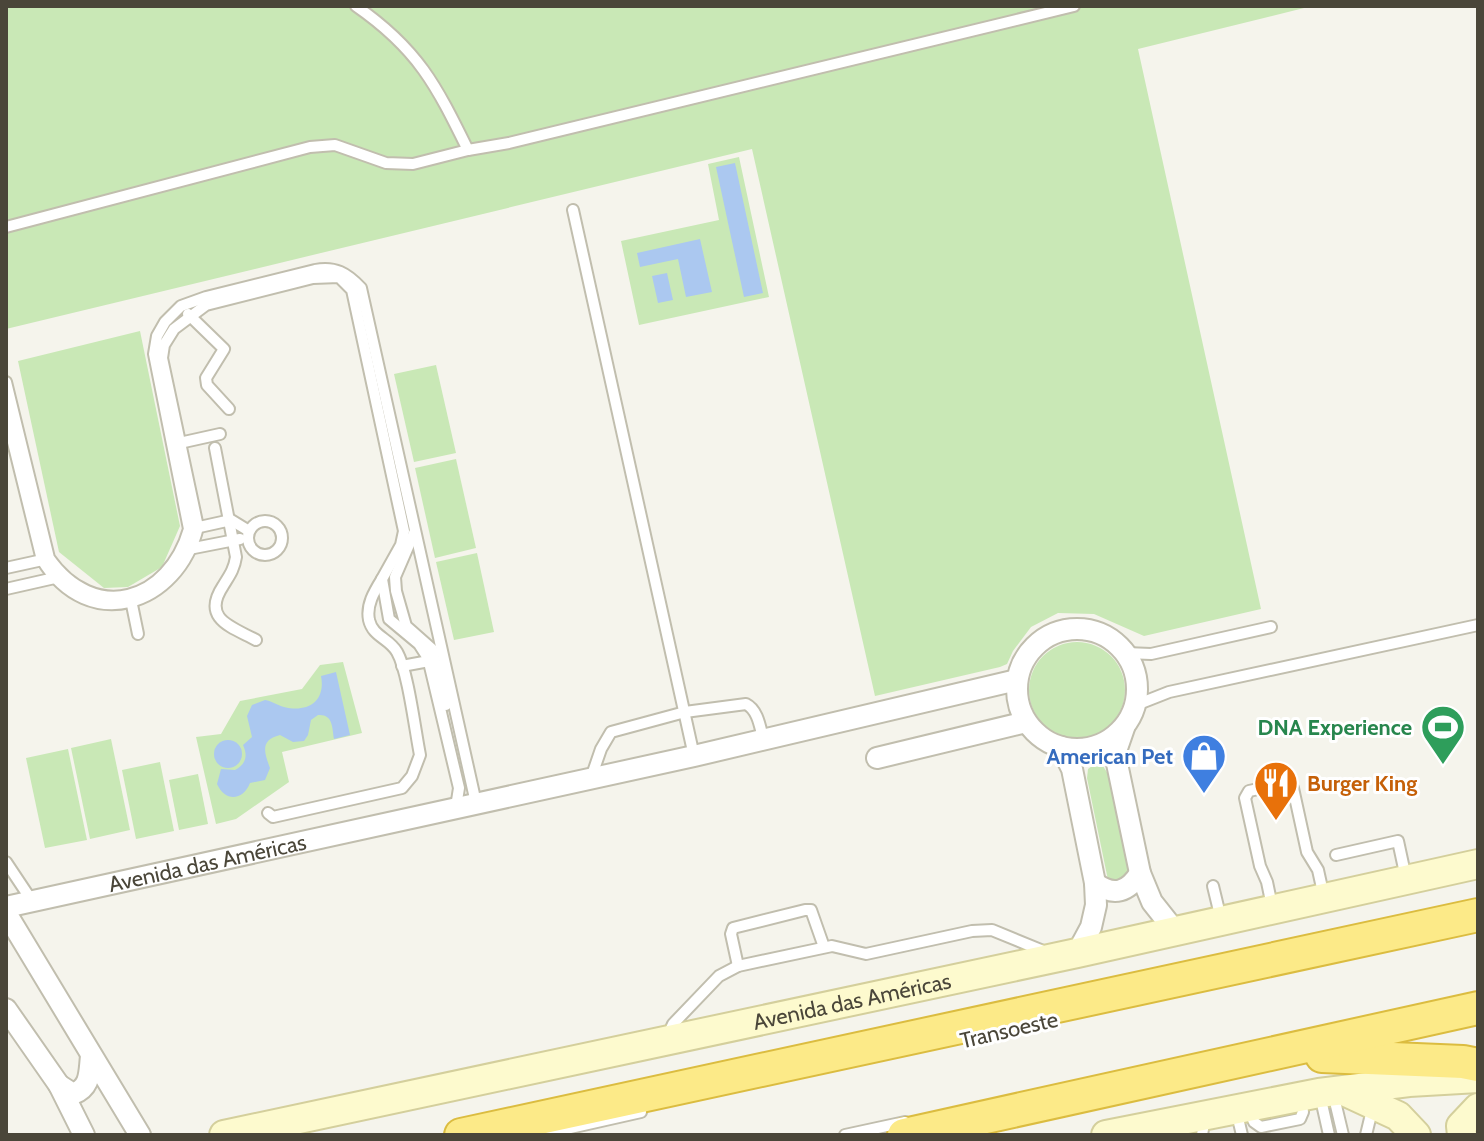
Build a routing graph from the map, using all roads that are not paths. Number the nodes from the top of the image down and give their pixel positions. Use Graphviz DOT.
graph roads {
  1 [pos="356,6"];
  2 [pos="1074,6"];
  3 [pos="468,150"];
  4 [pos="573,210"];
  5 [pos="6,227"];
  6 [pos="181,306"];
  7 [pos="191,317"];
  8 [pos="6,382"];
  9 [pos="229,409"];
  10 [pos="6,414"];
  11 [pos="220,434"];
  12 [pos="176,444"];
  13 [pos="215,448"];
  14 [pos="231,520"];
  15 [pos="194,528"];
  16 [pos="414,531"];
  17 [pos="234,539"];
  18 [pos="188,549"];
  19 [pos="46,559"];
  20 [pos="6,567"];
  21 [pos="57,577"];
  22 [pos="382,579"];
  23 [pos="9,588"];
  24 [pos="131,600"];
  25 [pos="1478,625"];
  26 [pos="1271,627"];
  27 [pos="138,634"];
  28 [pos="256,640"];
  29 [pos="1126,653"];
  30 [pos="429,661"];
  31 [pos="402,666"];
  32 [pos="1017,680"];
  33 [pos="1136,705"];
  34 [pos="685,712"];
  35 [pos="1026,722"];
  36 [pos="1124,728"];
  37 [pos="763,738"];
  38 [pos="1061,747"];
  39 [pos="694,756"];
  40 [pos="877,758"];
  41 [pos="591,778"];
  42 [pos="467,805"];
  43 [pos="268,813"];
  44 [pos="1336,855"];
  45 [pos="6,862"];
  46 [pos="1478,864"];
  47 [pos="1140,873"];
  48 [pos="1406,880"];
  49 [pos="1095,883"];
  50 [pos="1213,886"];
  51 [pos="1324,899"];
  52 [pos="32,901"];
  53 [pos="6,907"];
  54 [pos="1273,910"];
  55 [pos="6,913"];
  56 [pos="1475,916"];
  57 [pos="1221,921"];
  58 [pos="1175,931"];
  59 [pos="824,947"];
  60 [pos="1067,955"];
  61 [pos="738,966"];
  62 [pos="1263,974"];
  63 [pos="1478,996"];
  64 [pos="1478,1008"];
  65 [pos="7,1012"];
  66 [pos="1385,1016"];
  67 [pos="666,1040"];
  68 [pos="91,1056"];
  69 [pos="1478,1065"];
  70 [pos="1223,1066"];
  71 [pos="1478,1078"];
  72 [pos="59,1085"];
  73 [pos="1324,1093"];
  74 [pos="1373,1103"];
  75 [pos="1478,1108"];
  76 [pos="647,1111"];
  77 [pos="1242,1117"];
  78 [pos="1204,1125"];
  79 [pos="913,1126"];
  80 [pos="84,1135"];
  81 [pos="140,1135"];
  82 [pos="224,1135"];
  83 [pos="461,1135"];
  84 [pos="539,1135"];
  85 [pos="845,1135"];
  86 [pos="1106,1135"];
  87 [pos="1329,1135"];
  88 [pos="1343,1135"];
  89 [pos="1366,1135"];
  90 [pos="1416,1135"];
  91 [pos="1462,1135"];
  1 -- 3 [label="lane"];
  2 -- 3 [label="lane"];
  3 -- 5 [label="lane"];
  4 -- 34 [label="lane"];
  6 -- 7 [label="lane"];
  6 -- 12 [label="lane"];
  6 -- 16 [label="lane"];
  7 -- 9 [label="lane"];
  7 -- 12 [label="lane"];
  7 -- 22 [label="lane"];
  8 -- 19 [label="lane"];
  10 -- 19 [label="lane"];
  11 -- 12 [label="lane"];
  12 -- 15 [label="lane"];
  13 -- 14 [label="lane"];
  14 -- 15 [label="lane"];
  14 -- 17 [label="lane"];
  14 -- 17 [label="lane"];
  15 -- 18 [label="lane"];
  16 -- 42 [label="lane"];
  16 -- 42 [label="lane"];
  17 -- 18 [label="lane"];
  17 -- 28 [label="lane"];
  18 -- 24 [label="lane"];
  19 -- 20 [label="lane"];
  19 -- 21 [label="lane"];
  20 -- 23 [label="lane"];
  21 -- 23 [label="lane"];
  21 -- 24 [label="lane"];
  22 -- 30 [label="lane"];
  22 -- 31 [label="lane"];
  24 -- 27 [label="lane"];
  25 -- 33 [label="lane"];
  26 -- 29 [label="lane"];
  29 -- 32 [label="street"];
  29 -- 33 [label="street"];
  30 -- 31 [label="lane"];
  30 -- 42 [label="lane"];
  31 -- 43 [label="lane"];
  32 -- 35 [label="street"];
  32 -- 37 [label="street, Avenida das Américas"];
  33 -- 36 [label="street"];
  34 -- 37 [label="lane"];
  34 -- 39 [label="lane"];
  34 -- 41 [label="lane"];
  35 -- 38 [label="street"];
  35 -- 40 [label="street"];
  36 -- 38 [label="street"];
  36 -- 47 [label="street"];
  37 -- 39 [label="street, Avenida das Américas"];
  38 -- 49 [label="street"];
  39 -- 41 [label="street, Avenida das Américas"];
  41 -- 42 [label="street, Avenida das Américas"];
  42 -- 52 [label="street, Avenida das Américas"];
  44 -- 48 [label="lane"];
  45 -- 52 [label="lane"];
  46 -- 48 [label="main road, Avenida das Américas"];
  47 -- 49 [label="street"];
  47 -- 58 [label="street"];
  48 -- 51 [label="main road, Avenida das Américas"];
  49 -- 60 [label="street"];
  50 -- 57 [label="lane"];
  51 -- 54 [label="main road, Avenida das Américas"];
  51 -- 54 [label="lane"];
  52 -- 53 [label="street, Avenida das Américas"];
  54 -- 57 [label="main road, Avenida das Américas"];
  55 -- 68 [label="street"];
  56 -- 62 [label="lane"];
  56 -- 83 [label="highway"];
  57 -- 58 [label="main road, Avenida das Américas"];
  58 -- 60 [label="main road, Avenida das Américas"];
  59 -- 60 [label="lane"];
  59 -- 61 [label="lane"];
  59 -- 61 [label="lane"];
  60 -- 67 [label="main road, Avenida das Américas"];
  61 -- 67 [label="lane"];
  63 -- 66 [label="lane"];
  64 -- 70 [label="highway"];
  65 -- 72 [label="street"];
  67 -- 82 [label="main road, Avenida das Américas"];
  68 -- 72 [label="street"];
  68 -- 81 [label="street"];
  69 -- 70 [label="highway"];
  70 -- 79 [label="highway"];
  71 -- 73 [label="main road"];
  72 -- 80 [label="street"];
  73 -- 74 [label="main road"];
  73 -- 77 [label="main road"];
  73 -- 87 [label="lane"];
  73 -- 88 [label="lane"];
  74 -- 89 [label="lane"];
  74 -- 90 [label="main road"];
  75 -- 91 [label="main road"];
  76 -- 84 [label="lane"];
  77 -- 78 [label="main road"];
  78 -- 86 [label="main road"];
  79 -- 85 [label="lane"];
}
